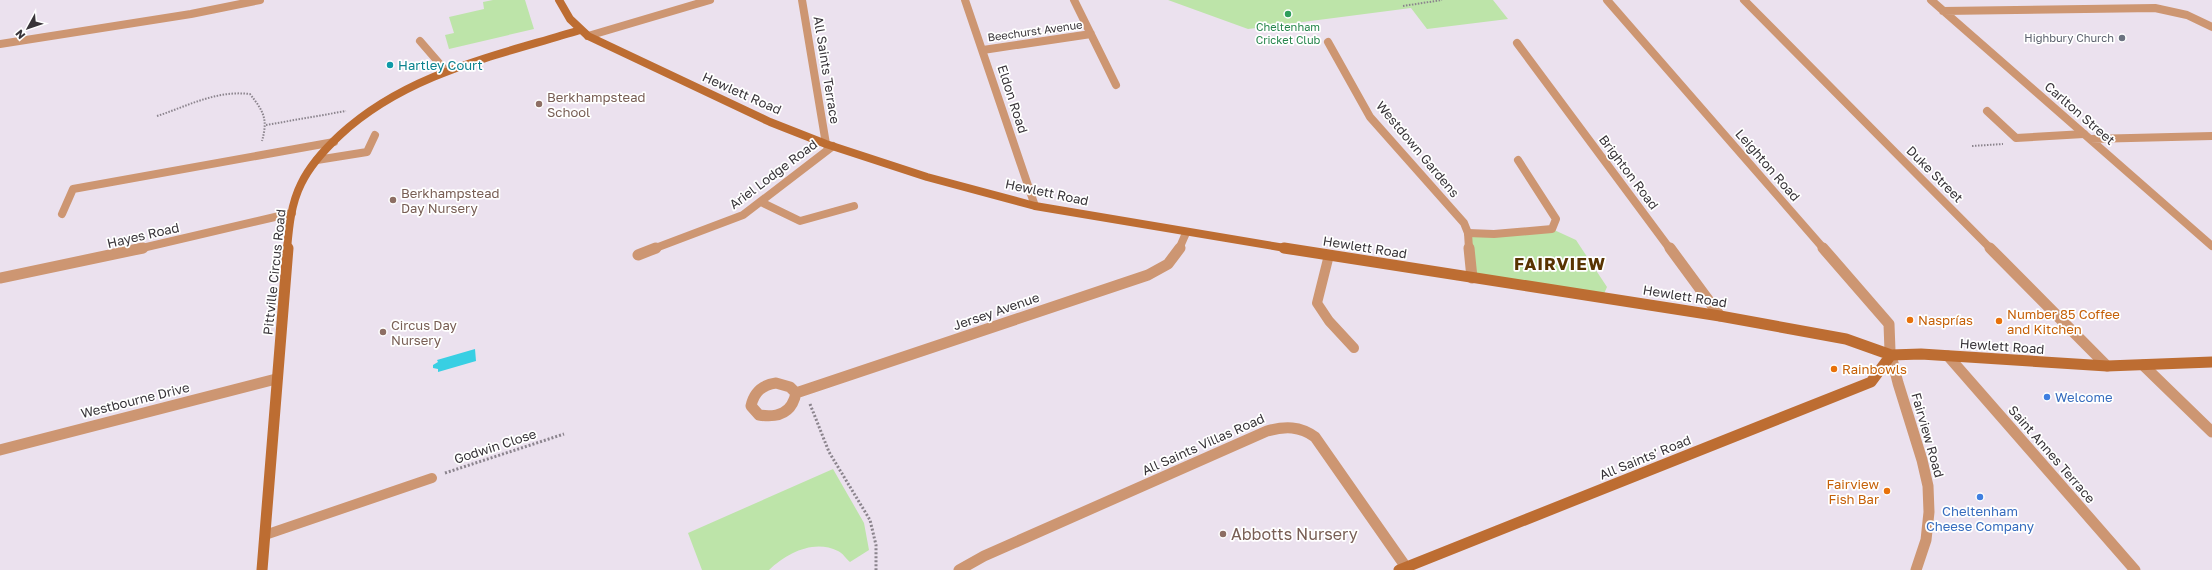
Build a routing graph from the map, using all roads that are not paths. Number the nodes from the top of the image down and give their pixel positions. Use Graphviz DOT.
graph roads {
  1 [pos="260,0"];
  2 [pos="559,0"];
  3 [pos="710,0"];
  4 [pos="802,0"];
  5 [pos="965,0"];
  6 [pos="1074,0"];
  7 [pos="1607,0"];
  8 [pos="1744,0"];
  9 [pos="1931,0"];
  10 [pos="1944,11"];
  11 [pos="2212,26"];
  12 [pos="580,30"];
  13 [pos="1091,34"];
  14 [pos="588,36"];
  15 [pos="420,41"];
  16 [pos="1328,42"];
  17 [pos="1517,43"];
  18 [pos="0,44"];
  19 [pos="983,50"];
  20 [pos="446,71"];
  21 [pos="1116,85"];
  22 [pos="1987,111"];
  23 [pos="375,134"];
  24 [pos="2087,136"];
  25 [pos="2212,136"];
  26 [pos="334,142"];
  27 [pos="829,145"];
  28 [pos="317,160"];
  29 [pos="1518,160"];
  30 [pos="762,202"];
  31 [pos="854,206"];
  32 [pos="1035,206"];
  33 [pos="292,213"];
  34 [pos="62,214"];
  35 [pos="1186,233"];
  36 [pos="1468,233"];
  37 [pos="2212,246"];
  38 [pos="638,255"];
  39 [pos="1329,255"];
  40 [pos="0,278"];
  41 [pos="1472,278"];
  42 [pos="1720,316"];
  43 [pos="1354,348"];
  44 [pos="1891,355"];
  45 [pos="1948,356"];
  46 [pos="2212,362"];
  47 [pos="2143,365"];
  48 [pos="2108,366"];
  49 [pos="276,378"];
  50 [pos="800,391"];
  51 [pos="2212,432"];
  52 [pos="0,450"];
  53 [pos="432,478"];
  54 [pos="264,535"];
  55 [pos="1404,569"];
  56 [pos="262,570"];
  57 [pos="959,570"];
  58 [pos="1916,570"];
  59 [pos="2135,570"];
  1 -- 18 [label="street"];
  2 -- 12 [label="street, Hewlett Road"];
  3 -- 14 [label="street"];
  4 -- 27 [label="street, All Saints Terrace"];
  5 -- 19 [label="street, Eldon Road"];
  6 -- 13 [label="street, Beechurst Avenue"];
  7 -- 44 [label="street, Leighton Road"];
  8 -- 48 [label="street, Duke Street"];
  9 -- 10 [label="street, Carlton Street"];
  10 -- 11 [label="street"];
  10 -- 24 [label="street, Carlton Street"];
  12 -- 14 [label="street, Hewlett Road"];
  12 -- 20 [label="street, Pittville Circus Road"];
  13 -- 19 [label="street, Beechurst Avenue"];
  13 -- 21 [label="street, Beechurst Avenue"];
  14 -- 27 [label="street, Hewlett Road"];
  15 -- 20 [label="lane"];
  16 -- 36 [label="street, Westdown Gardens"];
  17 -- 42 [label="street, Brighton Road"];
  19 -- 32 [label="street, Eldon Road"];
  20 -- 26 [label="street, Pittville Circus Road"];
  22 -- 24 [label="lane"];
  23 -- 28 [label="lane"];
  24 -- 25 [label="street"];
  24 -- 37 [label="street, Carlton Street"];
  26 -- 28 [label="street, Pittville Circus Road"];
  26 -- 34 [label="lane"];
  27 -- 30 [label="street, Ariel Lodge Road"];
  27 -- 32 [label="street, Hewlett Road"];
  28 -- 33 [label="street, Pittville Circus Road"];
  29 -- 36 [label="lane"];
  30 -- 31 [label="street"];
  30 -- 38 [label="street, Ariel Lodge Road"];
  32 -- 35 [label="street, Hewlett Road"];
  33 -- 40 [label="street, Hayes Road"];
  33 -- 49 [label="street, Pittville Circus Road"];
  35 -- 39 [label="street, Hewlett Road"];
  35 -- 50 [label="street, Jersey Avenue"];
  36 -- 41 [label="street, Westdown Gardens"];
  39 -- 41 [label="street, Hewlett Road"];
  39 -- 43 [label="lane"];
  41 -- 42 [label="street, Hewlett Road"];
  42 -- 44 [label="street, Hewlett Road"];
  44 -- 45 [label="street, Hewlett Road"];
  44 -- 55 [label="street, All Saints' Road"];
  44 -- 58 [label="street, Fairview Road"];
  45 -- 48 [label="street, Hewlett Road"];
  45 -- 59 [label="street, Saint Annes Terrace"];
  46 -- 47 [label="street, Hewlett Road"];
  47 -- 48 [label="street, Hewlett Road"];
  47 -- 51 [label="street"];
  49 -- 52 [label="street, Westbourne Drive"];
  49 -- 54 [label="street, Pittville Circus Road"];
  53 -- 54 [label="lane"];
  54 -- 56 [label="street, Pittville Circus Road"];
  55 -- 57 [label="street, All Saints Villas Road"];
}
